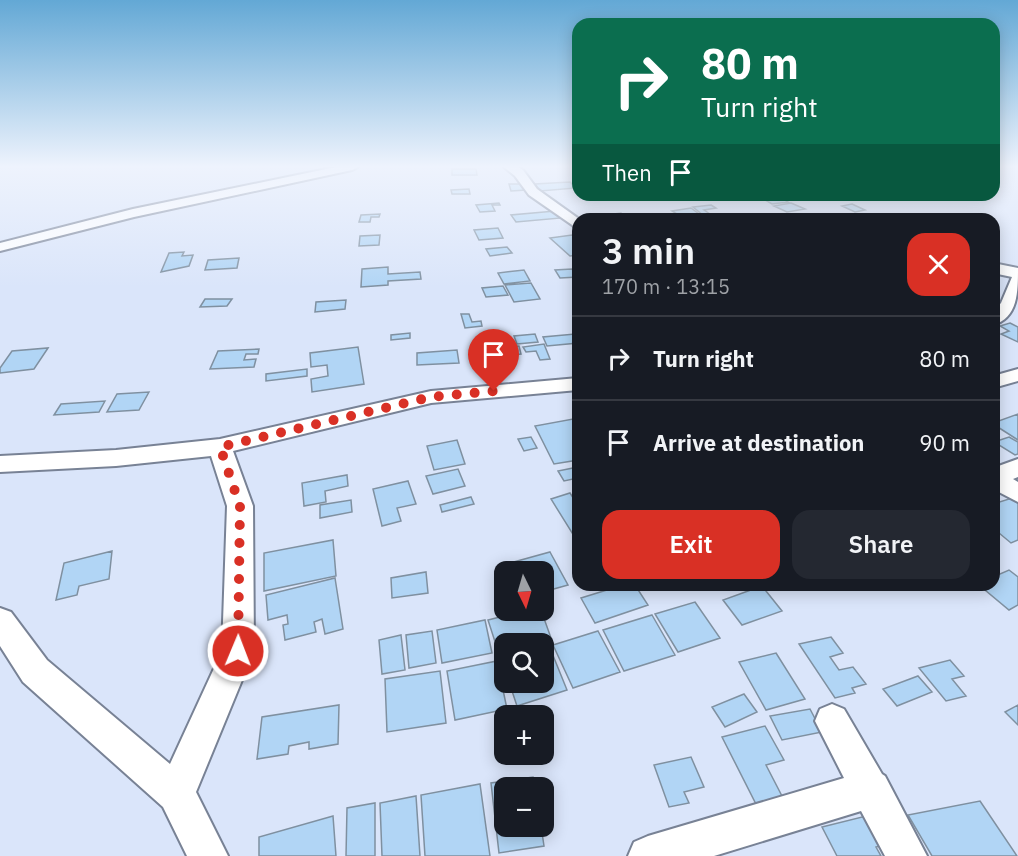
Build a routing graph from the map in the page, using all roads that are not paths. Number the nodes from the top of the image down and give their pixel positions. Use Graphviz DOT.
graph roads {
  1 [pos="162,207"];
  2 [pos="553,207"];
  3 [pos="572,221"];
  4 [pos="0,247"];
  5 [pos="1000,269"];
  6 [pos="1018,273"];
  7 [pos="1018,280"];
  8 [pos="1000,316"];
  9 [pos="1018,375"];
  10 [pos="1000,380"];
  11 [pos="572,385"];
  12 [pos="220,447"];
  13 [pos="0,464"];
  14 [pos="1018,467"];
  15 [pos="1000,475"];
  16 [pos="1000,482"];
  17 [pos="1018,493"];
  18 [pos="0,621"];
  19 [pos="832,721"];
  20 [pos="872,789"];
  21 [pos="176,794"];
  22 [pos="208,856"];
  23 [pos="648,856"];
  24 [pos="907,856"];
  1 -- 4 [label="street"];
  2 -- 3 [label="street"];
  5 -- 6 [label="street"];
  7 -- 8 [label="street"];
  9 -- 10 [label="street"];
  11 -- 12 [label="street"];
  12 -- 13 [label="street"];
  12 -- 21 [label="street"];
  14 -- 15 [label="street"];
  16 -- 17 [label="street"];
  18 -- 21 [label="street"];
  19 -- 20 [label="street"];
  20 -- 23 [label="street"];
  20 -- 24 [label="street"];
  21 -- 22 [label="street"];
}
